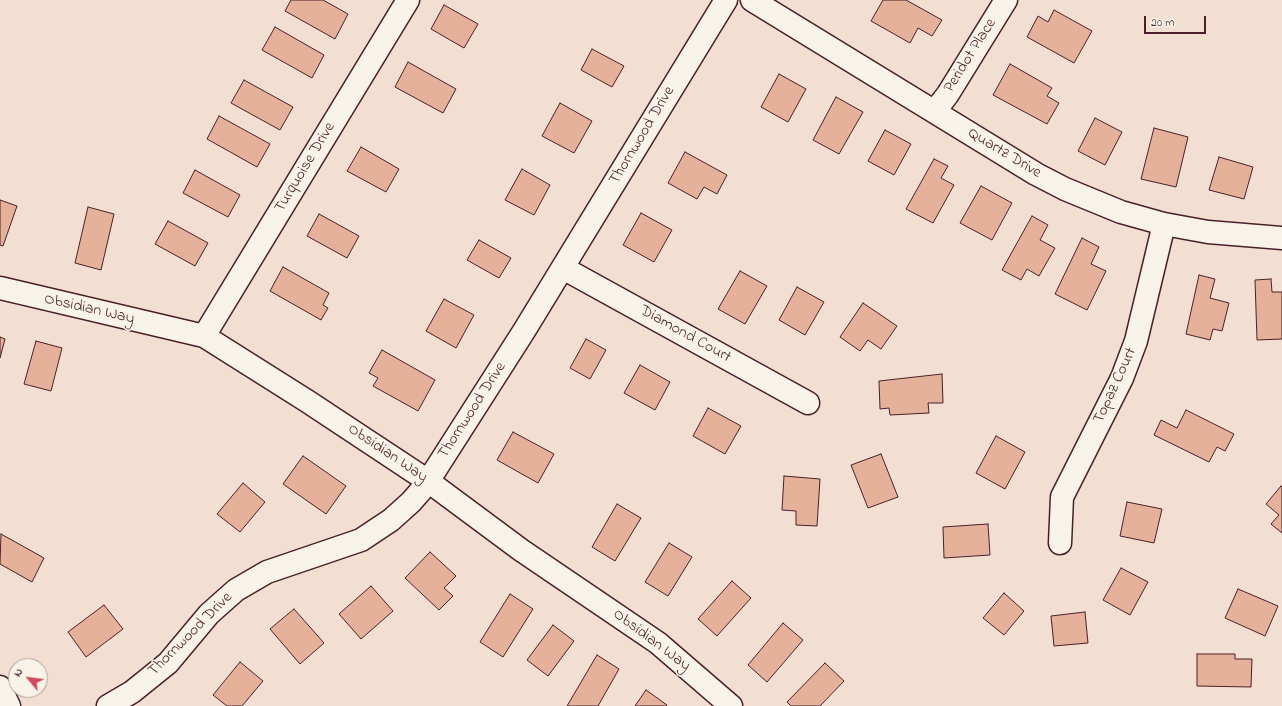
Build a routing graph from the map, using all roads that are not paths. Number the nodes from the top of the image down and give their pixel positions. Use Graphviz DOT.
graph roads {
  1 [pos="408,0"];
  2 [pos="726,0"];
  3 [pos="752,0"];
  4 [pos="1006,0"];
  5 [pos="935,111"];
  6 [pos="1164,224"];
  7 [pos="1282,238"];
  8 [pos="563,268"];
  9 [pos="0,288"];
  10 [pos="204,336"];
  11 [pos="808,403"];
  12 [pos="428,481"];
  13 [pos="1060,543"];
  14 [pos="0,687"];
  15 [pos="9,706"];
  16 [pos="108,706"];
  17 [pos="731,706"];
  1 -- 10 [label="street, Turquoise Drive"];
  2 -- 8 [label="street, Thornwood Drive"];
  3 -- 5 [label="street, Quartz Drive"];
  4 -- 5 [label="street, Peridot Place"];
  5 -- 6 [label="street, Quartz Drive"];
  6 -- 7 [label="street, Quartz Drive"];
  6 -- 13 [label="street, Topaz Court"];
  8 -- 11 [label="street, Diamond Court"];
  8 -- 12 [label="street, Thornwood Drive"];
  9 -- 10 [label="street, Obsidian Way"];
  10 -- 12 [label="street, Obsidian Way"];
  12 -- 16 [label="street, Thornwood Drive"];
  12 -- 17 [label="street, Obsidian Way"];
  14 -- 15 [label="street"];
}
